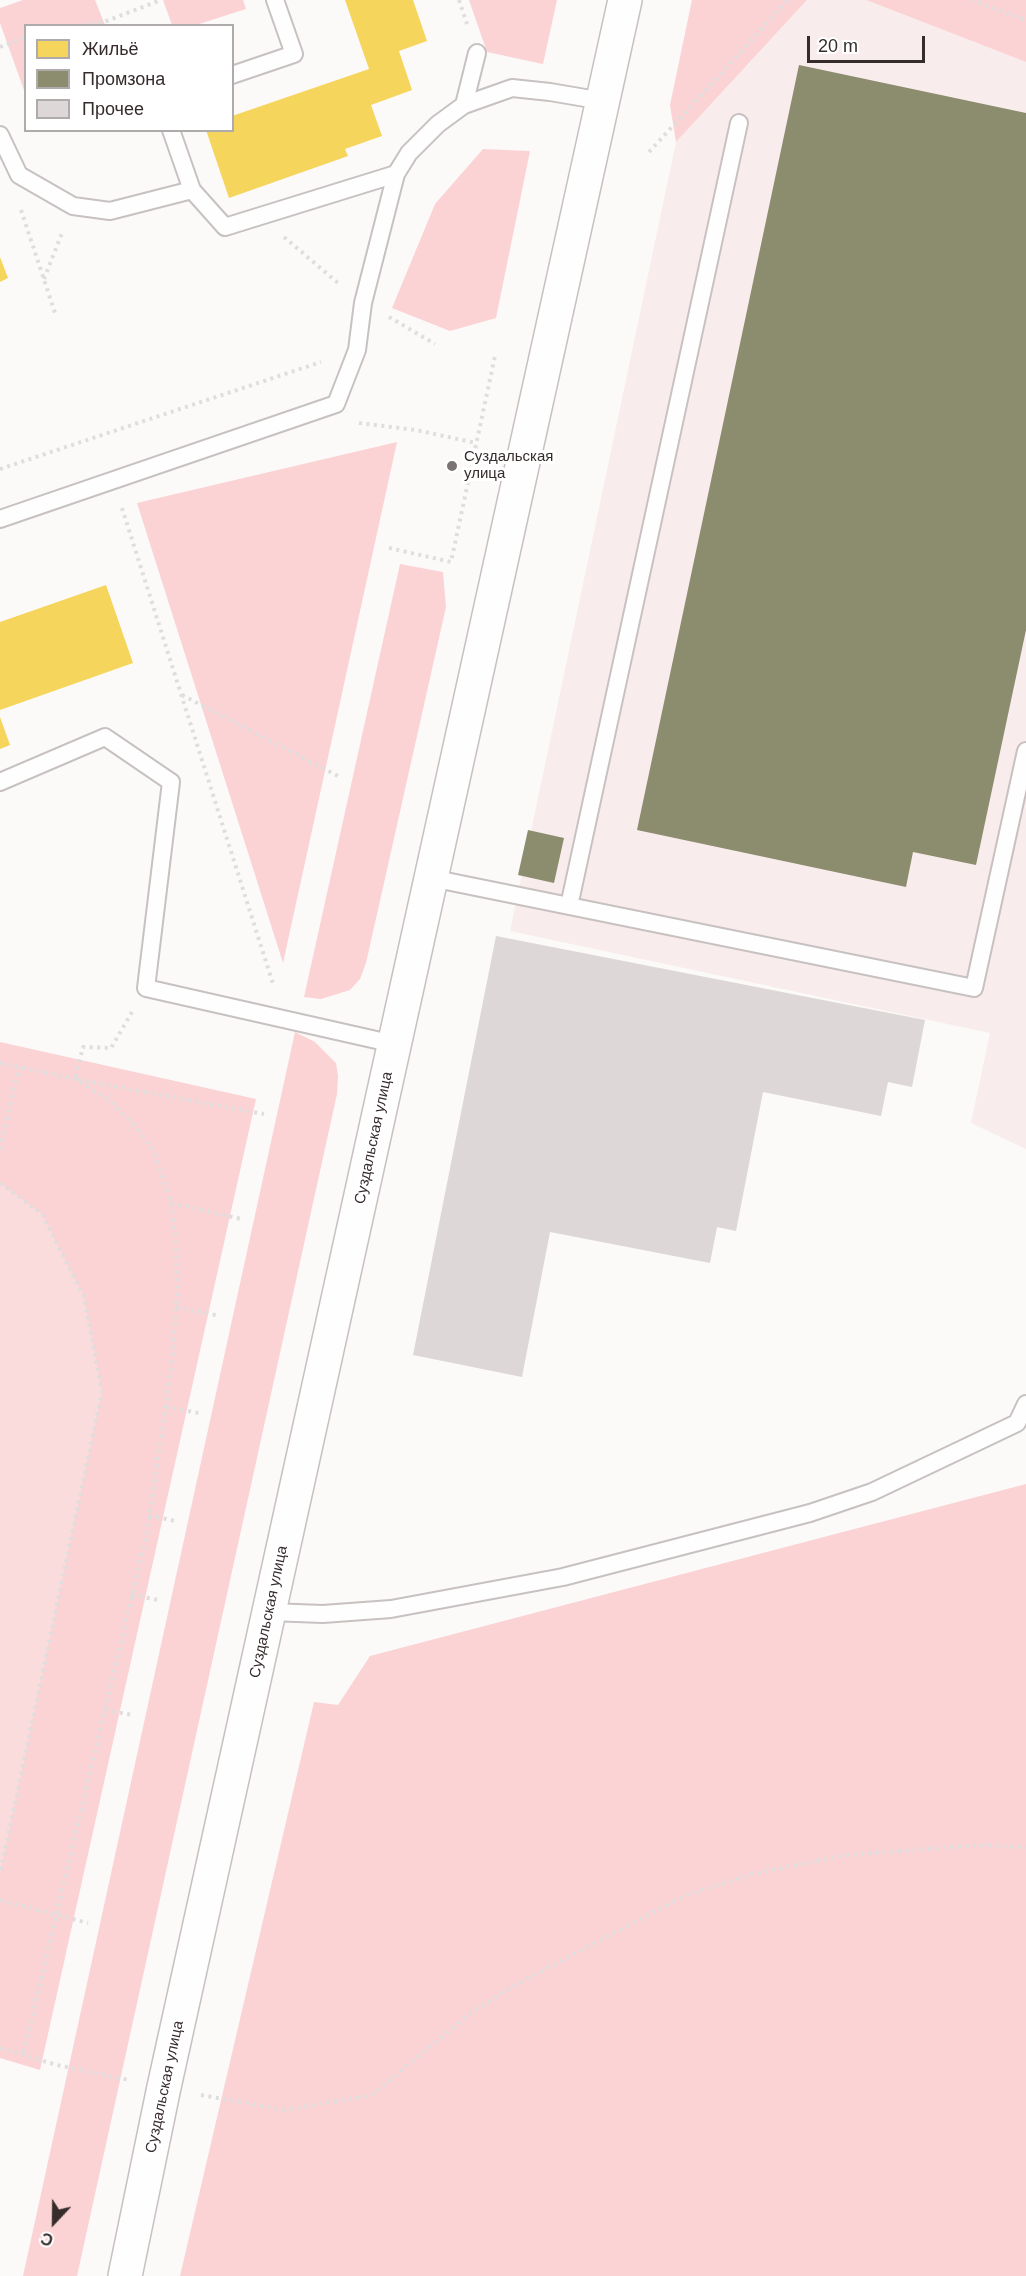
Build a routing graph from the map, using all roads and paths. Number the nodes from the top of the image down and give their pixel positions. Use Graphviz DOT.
graph roads {
  1 [pos="161,0"];
  2 [pos="275,0"];
  3 [pos="625,0"];
  4 [pos="788,0"];
  5 [pos="971,0"];
  6 [pos="1026,20"];
  7 [pos="90,24"];
  8 [pos="24,38"];
  9 [pos="0,47"];
  10 [pos="477,53"];
  11 [pos="234,74"];
  12 [pos="603,101"];
  13 [pos="464,105"];
  14 [pos="739,123"];
  15 [pos="172,132"];
  16 [pos="0,135"];
  17 [pos="649,152"];
  18 [pos="396,174"];
  19 [pos="19,176"];
  20 [pos="192,190"];
  21 [pos="73,207"];
  22 [pos="44,279"];
  23 [pos="56,316"];
  24 [pos="357,350"];
  25 [pos="495,356"];
  26 [pos="356,422"];
  27 [pos="476,443"];
  28 [pos="0,469"];
  29 [pos="118,497"];
  30 [pos="0,519"];
  31 [pos="389,548"];
  32 [pos="181,694"];
  33 [pos="1026,750"];
  34 [pos="338,776"];
  35 [pos="0,782"];
  36 [pos="431,878"];
  37 [pos="569,906"];
  38 [pos="146,988"];
  39 [pos="284,1019"];
  40 [pos="394,1044"];
  41 [pos="0,1063"];
  42 [pos="20,1067"];
  43 [pos="75,1079"];
  44 [pos="264,1114"];
  45 [pos="0,1149"];
  46 [pos="0,1183"];
  47 [pos="171,1203"];
  48 [pos="241,1220"];
  49 [pos="176,1307"];
  50 [pos="220,1316"];
  51 [pos="1026,1404"];
  52 [pos="166,1407"];
  53 [pos="199,1413"];
  54 [pos="1021,1426"];
  55 [pos="149,1515"];
  56 [pos="175,1521"];
  57 [pos="132,1595"];
  58 [pos="158,1600"];
  59 [pos="269,1612"];
  60 [pos="105,1710"];
  61 [pos="133,1715"];
  62 [pos="1026,1846"];
  63 [pos="0,1874"];
  64 [pos="0,1900"];
  65 [pos="57,1916"];
  66 [pos="88,1923"];
  67 [pos="0,2048"];
  68 [pos="23,2055"];
  69 [pos="57,2066"];
  70 [pos="216,2098"];
  71 [pos="125,2276"];
  1 -- 7 [label="path"];
  2 -- 11 [label="lane"];
  3 -- 12 [label="street, Суздальская улица"];
  4 -- 17 [label="path"];
  5 -- 6 [label="path"];
  8 -- 9 [label="path"];
  10 -- 13 [label="lane"];
  12 -- 13 [label="lane"];
  12 -- 36 [label="street, Суздальская улица"];
  13 -- 18 [label="lane"];
  14 -- 37 [label="lane"];
  15 -- 20 [label="lane"];
  16 -- 19 [label="lane"];
  18 -- 20 [label="lane"];
  18 -- 24 [label="lane"];
  19 -- 21 [label="lane"];
  19 -- 22 [label="path"];
  20 -- 21 [label="lane"];
  21 -- 22 [label="path"];
  22 -- 23 [label="path"];
  24 -- 28 [label="path"];
  24 -- 30 [label="lane"];
  25 -- 27 [label="path"];
  26 -- 27 [label="path"];
  27 -- 31 [label="path"];
  29 -- 32 [label="path"];
  32 -- 34 [label="path"];
  32 -- 39 [label="path"];
  33 -- 37 [label="lane"];
  35 -- 38 [label="lane"];
  36 -- 37 [label="lane"];
  36 -- 40 [label="street, Суздальская улица"];
  38 -- 39 [label="lane"];
  38 -- 43 [label="path"];
  39 -- 40 [label="lane"];
  40 -- 59 [label="street, Суздальская улица"];
  41 -- 42 [label="path"];
  42 -- 43 [label="path"];
  42 -- 45 [label="path"];
  43 -- 44 [label="path"];
  43 -- 47 [label="path"];
  46 -- 63 [label="path"];
  47 -- 48 [label="path"];
  47 -- 49 [label="path"];
  49 -- 50 [label="path"];
  49 -- 52 [label="path"];
  51 -- 54 [label="lane"];
  52 -- 53 [label="path"];
  52 -- 55 [label="path"];
  54 -- 59 [label="lane"];
  55 -- 56 [label="path"];
  55 -- 57 [label="path"];
  57 -- 58 [label="path"];
  57 -- 60 [label="path"];
  59 -- 71 [label="street, Суздальская улица"];
  60 -- 61 [label="path"];
  60 -- 65 [label="path"];
  62 -- 70 [label="path"];
  64 -- 65 [label="path"];
  65 -- 66 [label="path"];
  65 -- 68 [label="path"];
  67 -- 68 [label="path"];
  68 -- 69 [label="path"];
}
